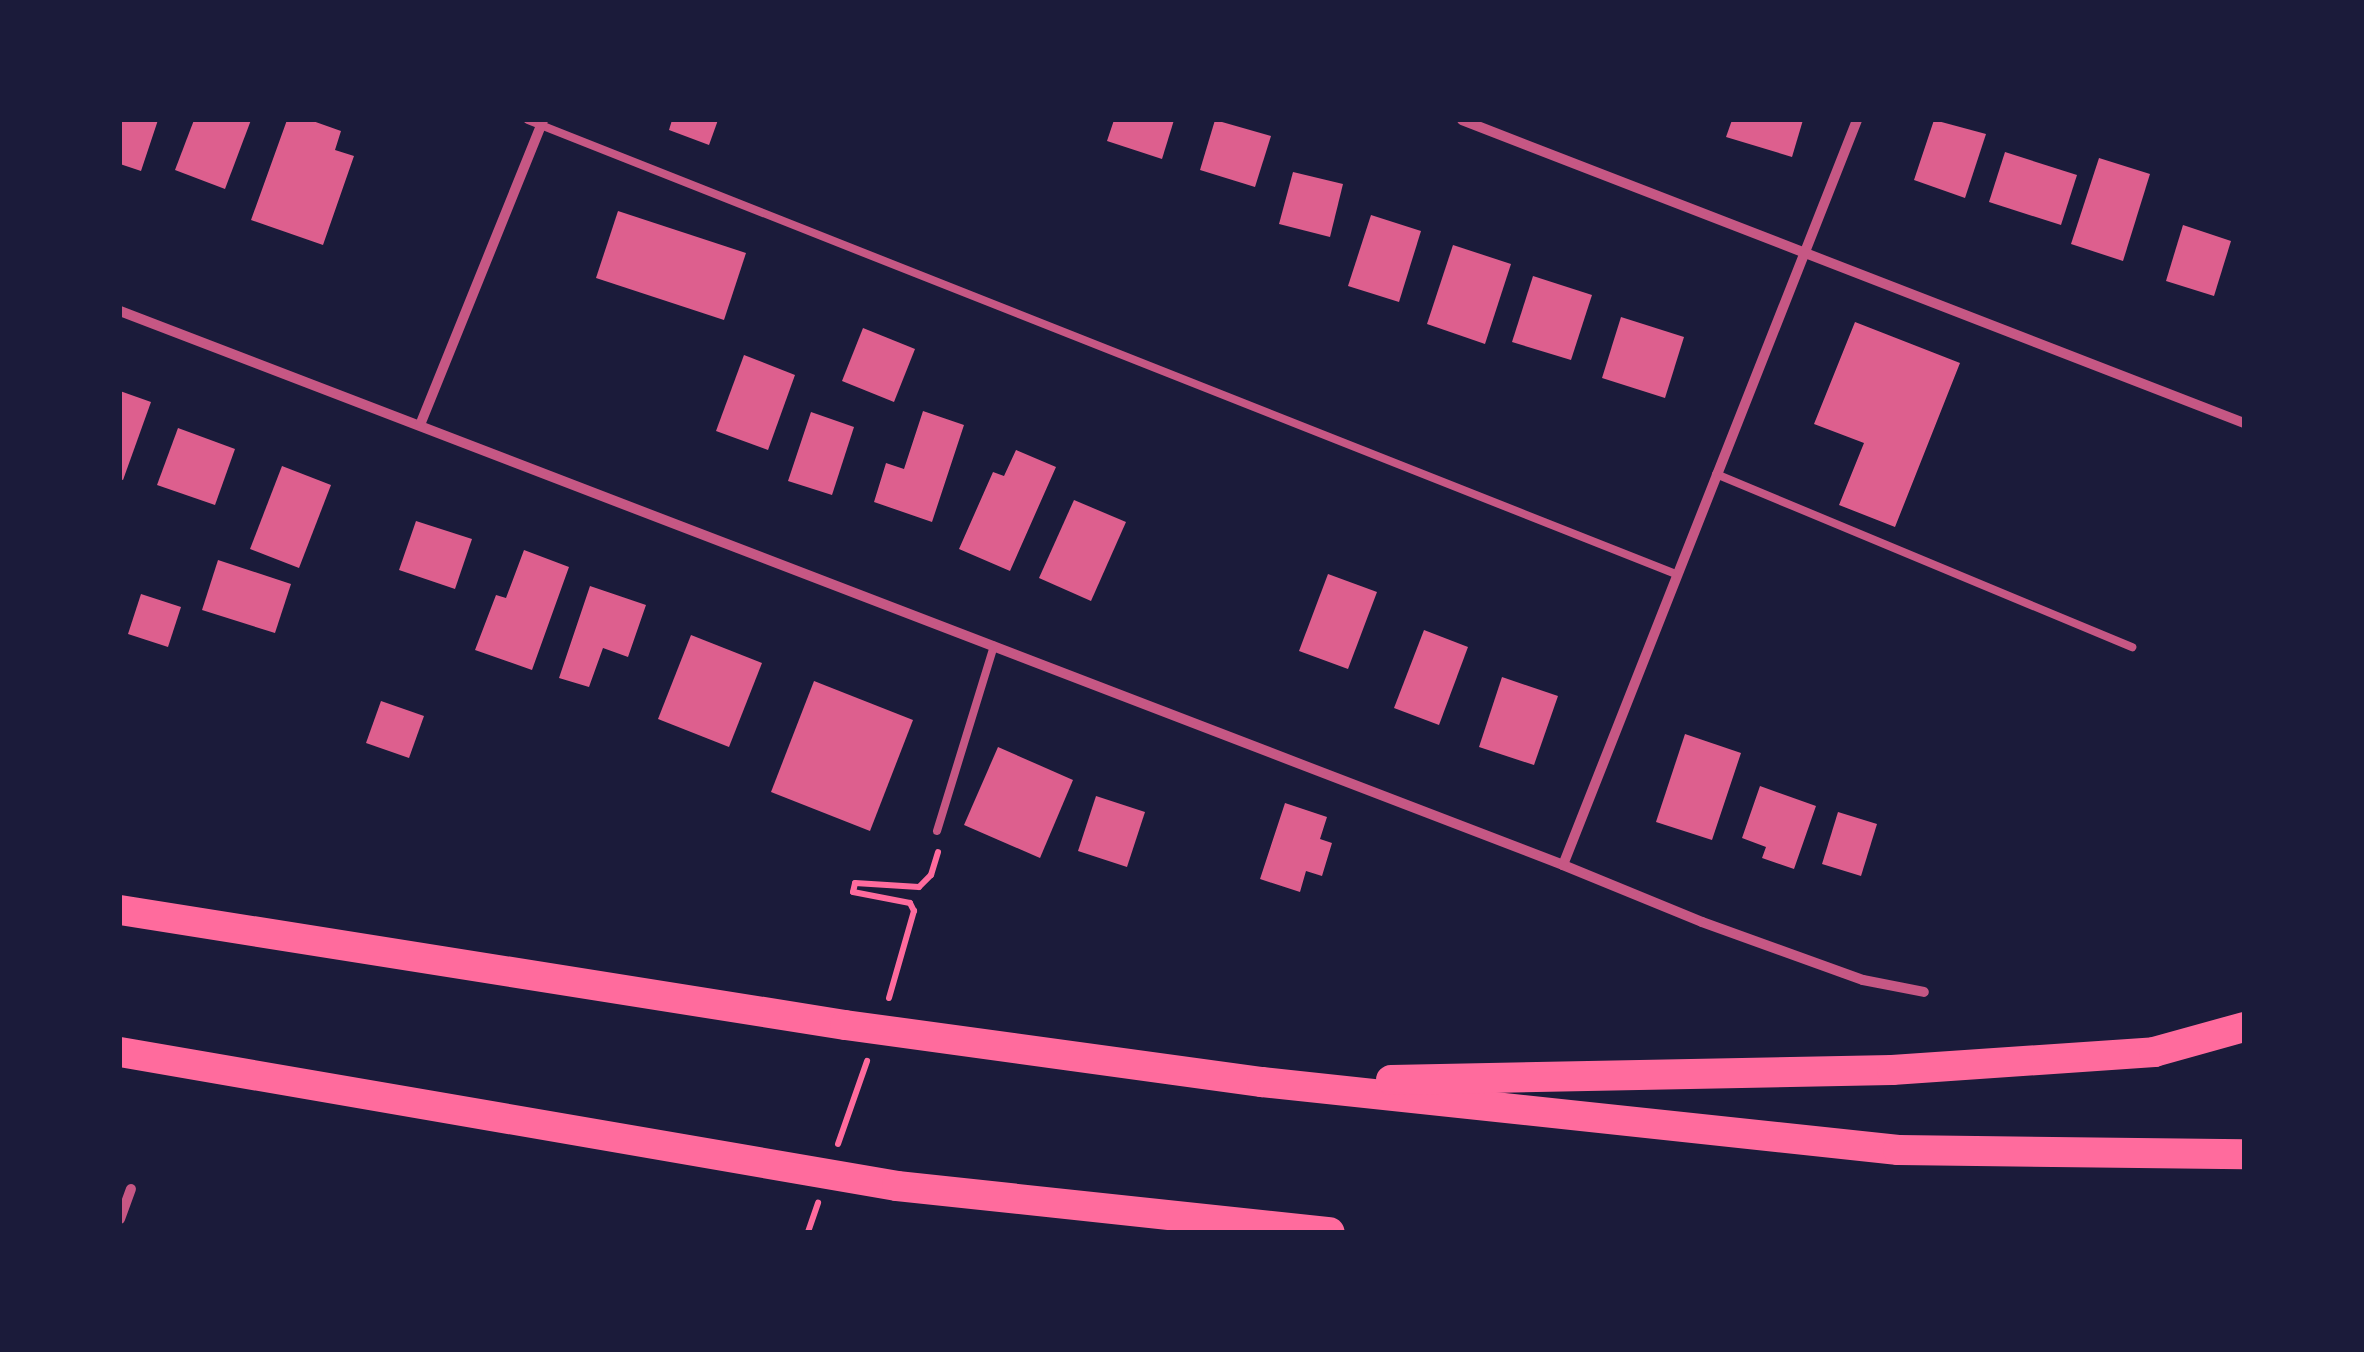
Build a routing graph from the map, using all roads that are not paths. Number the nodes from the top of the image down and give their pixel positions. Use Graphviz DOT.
graph roads {
  1 [pos="528,120"];
  2 [pos="1462,120"];
  3 [pos="1857,120"];
  4 [pos="542,122"];
  5 [pos="1802,252"];
  6 [pos="120,311"];
  7 [pos="2244,423"];
  8 [pos="420,424"];
  9 [pos="1716,474"];
  10 [pos="1676,574"];
  11 [pos="994,646"];
  12 [pos="2132,646"];
  13 [pos="937,831"];
  14 [pos="1563,865"];
  15 [pos="120,910"];
  16 [pos="1924,992"];
  17 [pos="2244,1027"];
  18 [pos="120,1052"];
  19 [pos="1262,1082"];
  20 [pos="2244,1154"];
  21 [pos="131,1190"];
  22 [pos="120,1219"];
  23 [pos="1330,1232"];
  1 -- 4 [label="lane"];
  2 -- 5 [label="street"];
  3 -- 5 [label="street"];
  4 -- 8 [label="street"];
  4 -- 10 [label="lane"];
  5 -- 7 [label="street"];
  5 -- 9 [label="street"];
  6 -- 8 [label="street"];
  8 -- 11 [label="street"];
  9 -- 10 [label="street"];
  9 -- 12 [label="lane"];
  10 -- 14 [label="street"];
  11 -- 13 [label="lane"];
  11 -- 14 [label="street"];
  14 -- 16 [label="street"];
  15 -- 19 [label="highway"];
  17 -- 19 [label="highway"];
  18 -- 23 [label="highway"];
  19 -- 20 [label="highway"];
  21 -- 22 [label="street"];
}
